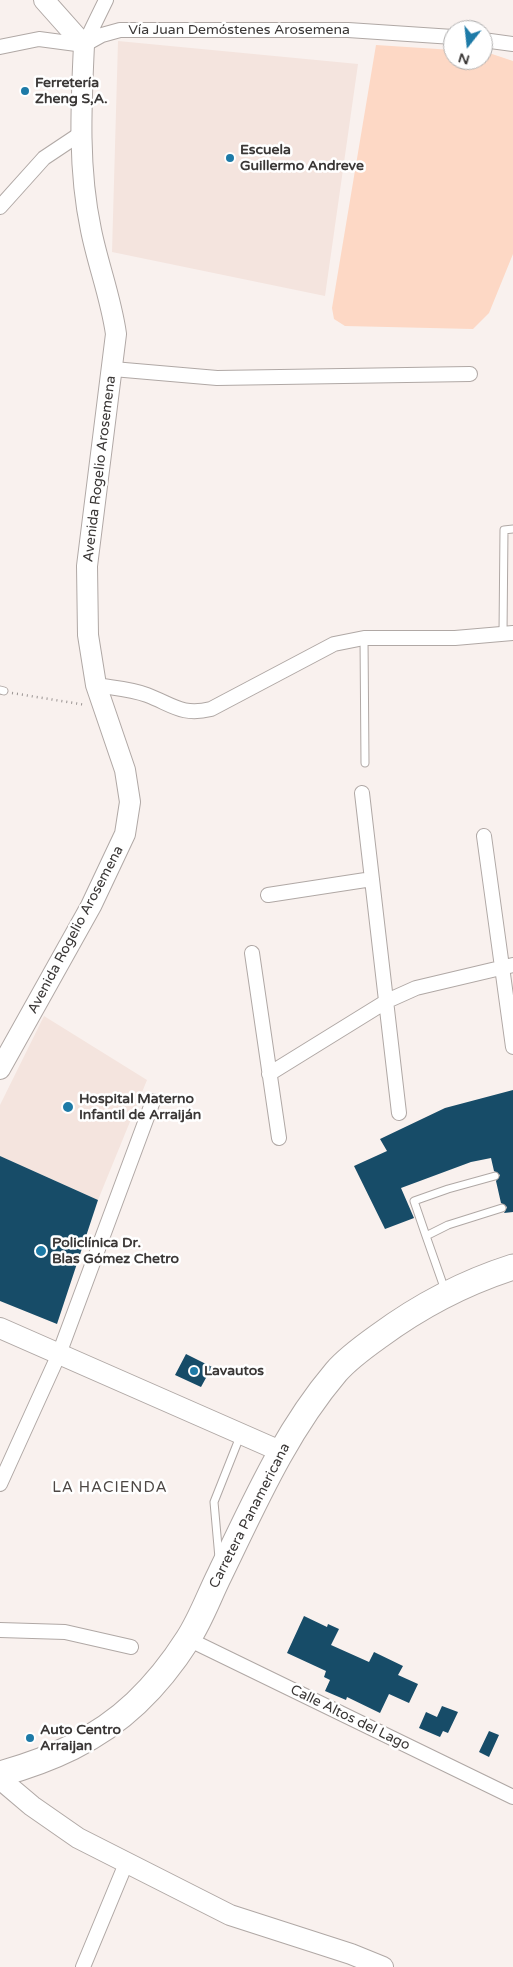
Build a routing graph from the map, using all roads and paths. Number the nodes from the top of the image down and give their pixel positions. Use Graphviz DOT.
graph roads {
  1 [pos="44,0"];
  2 [pos="106,0"];
  3 [pos="443,36"];
  4 [pos="493,41"];
  5 [pos="513,44"];
  6 [pos="84,46"];
  7 [pos="0,47"];
  8 [pos="80,134"];
  9 [pos="0,207"];
  10 [pos="113,369"];
  11 [pos="470,374"];
  12 [pos="513,529"];
  13 [pos="508,633"];
  14 [pos="364,638"];
  15 [pos="96,685"];
  16 [pos="2,690"];
  17 [pos="102,707"];
  18 [pos="365,763"];
  19 [pos="362,793"];
  20 [pos="484,836"];
  21 [pos="372,879"];
  22 [pos="268,895"];
  23 [pos="252,954"];
  24 [pos="507,966"];
  25 [pos="387,1001"];
  26 [pos="513,1047"];
  27 [pos="0,1069"];
  28 [pos="269,1074"];
  29 [pos="153,1101"];
  30 [pos="399,1113"];
  31 [pos="279,1138"];
  32 [pos="495,1176"];
  33 [pos="502,1208"];
  34 [pos="426,1236"];
  35 [pos="513,1268"];
  36 [pos="446,1293"];
  37 [pos="0,1328"];
  38 [pos="59,1354"];
  39 [pos="241,1434"];
  40 [pos="280,1451"];
  41 [pos="0,1484"];
  42 [pos="221,1572"];
  43 [pos="0,1630"];
  44 [pos="188,1639"];
  45 [pos="131,1647"];
  46 [pos="0,1774"];
  47 [pos="0,1779"];
  48 [pos="513,1797"];
  49 [pos="127,1861"];
  50 [pos="83,1967"];
  51 [pos="383,1967"];
  1 -- 6 [label="street"];
  2 -- 6 [label="street"];
  3 -- 6 [label="street, Vía Juan Demóstenes Arosemena"];
  4 -- 5 [label="street"];
  6 -- 7 [label="street"];
  6 -- 8 [label="street, Avenida Rogelio Arosemena"];
  8 -- 9 [label="street"];
  8 -- 10 [label="street, Avenida Rogelio Arosemena"];
  10 -- 11 [label="street"];
  10 -- 15 [label="street, Avenida Rogelio Arosemena"];
  12 -- 13 [label="lane"];
  13 -- 14 [label="street"];
  14 -- 15 [label="street"];
  14 -- 18 [label="lane"];
  15 -- 17 [label="street, Avenida Rogelio Arosemena"];
  16 -- 17 [label="path"];
  17 -- 27 [label="street, Avenida Rogelio Arosemena"];
  19 -- 21 [label="street"];
  20 -- 24 [label="street"];
  21 -- 22 [label="street"];
  21 -- 25 [label="street"];
  23 -- 28 [label="street"];
  24 -- 25 [label="street"];
  24 -- 26 [label="street"];
  25 -- 28 [label="street"];
  25 -- 30 [label="street"];
  28 -- 31 [label="street"];
  29 -- 38 [label="street"];
  32 -- 34 [label="lane"];
  33 -- 34 [label="lane"];
  34 -- 36 [label="lane"];
  35 -- 36 [label="highway, Carretera Panamericana"];
  36 -- 40 [label="highway, Carretera Panamericana"];
  37 -- 38 [label="street"];
  38 -- 39 [label="street"];
  38 -- 41 [label="street"];
  39 -- 40 [label="street"];
  39 -- 42 [label="lane"];
  40 -- 42 [label="highway, Carretera Panamericana"];
  42 -- 44 [label="highway, Carretera Panamericana"];
  43 -- 45 [label="street"];
  44 -- 46 [label="highway, Carretera Panamericana"];
  44 -- 48 [label="street, Calle Altos del Lago"];
  47 -- 49 [label="street"];
  49 -- 50 [label="street"];
  49 -- 51 [label="street"];
}
